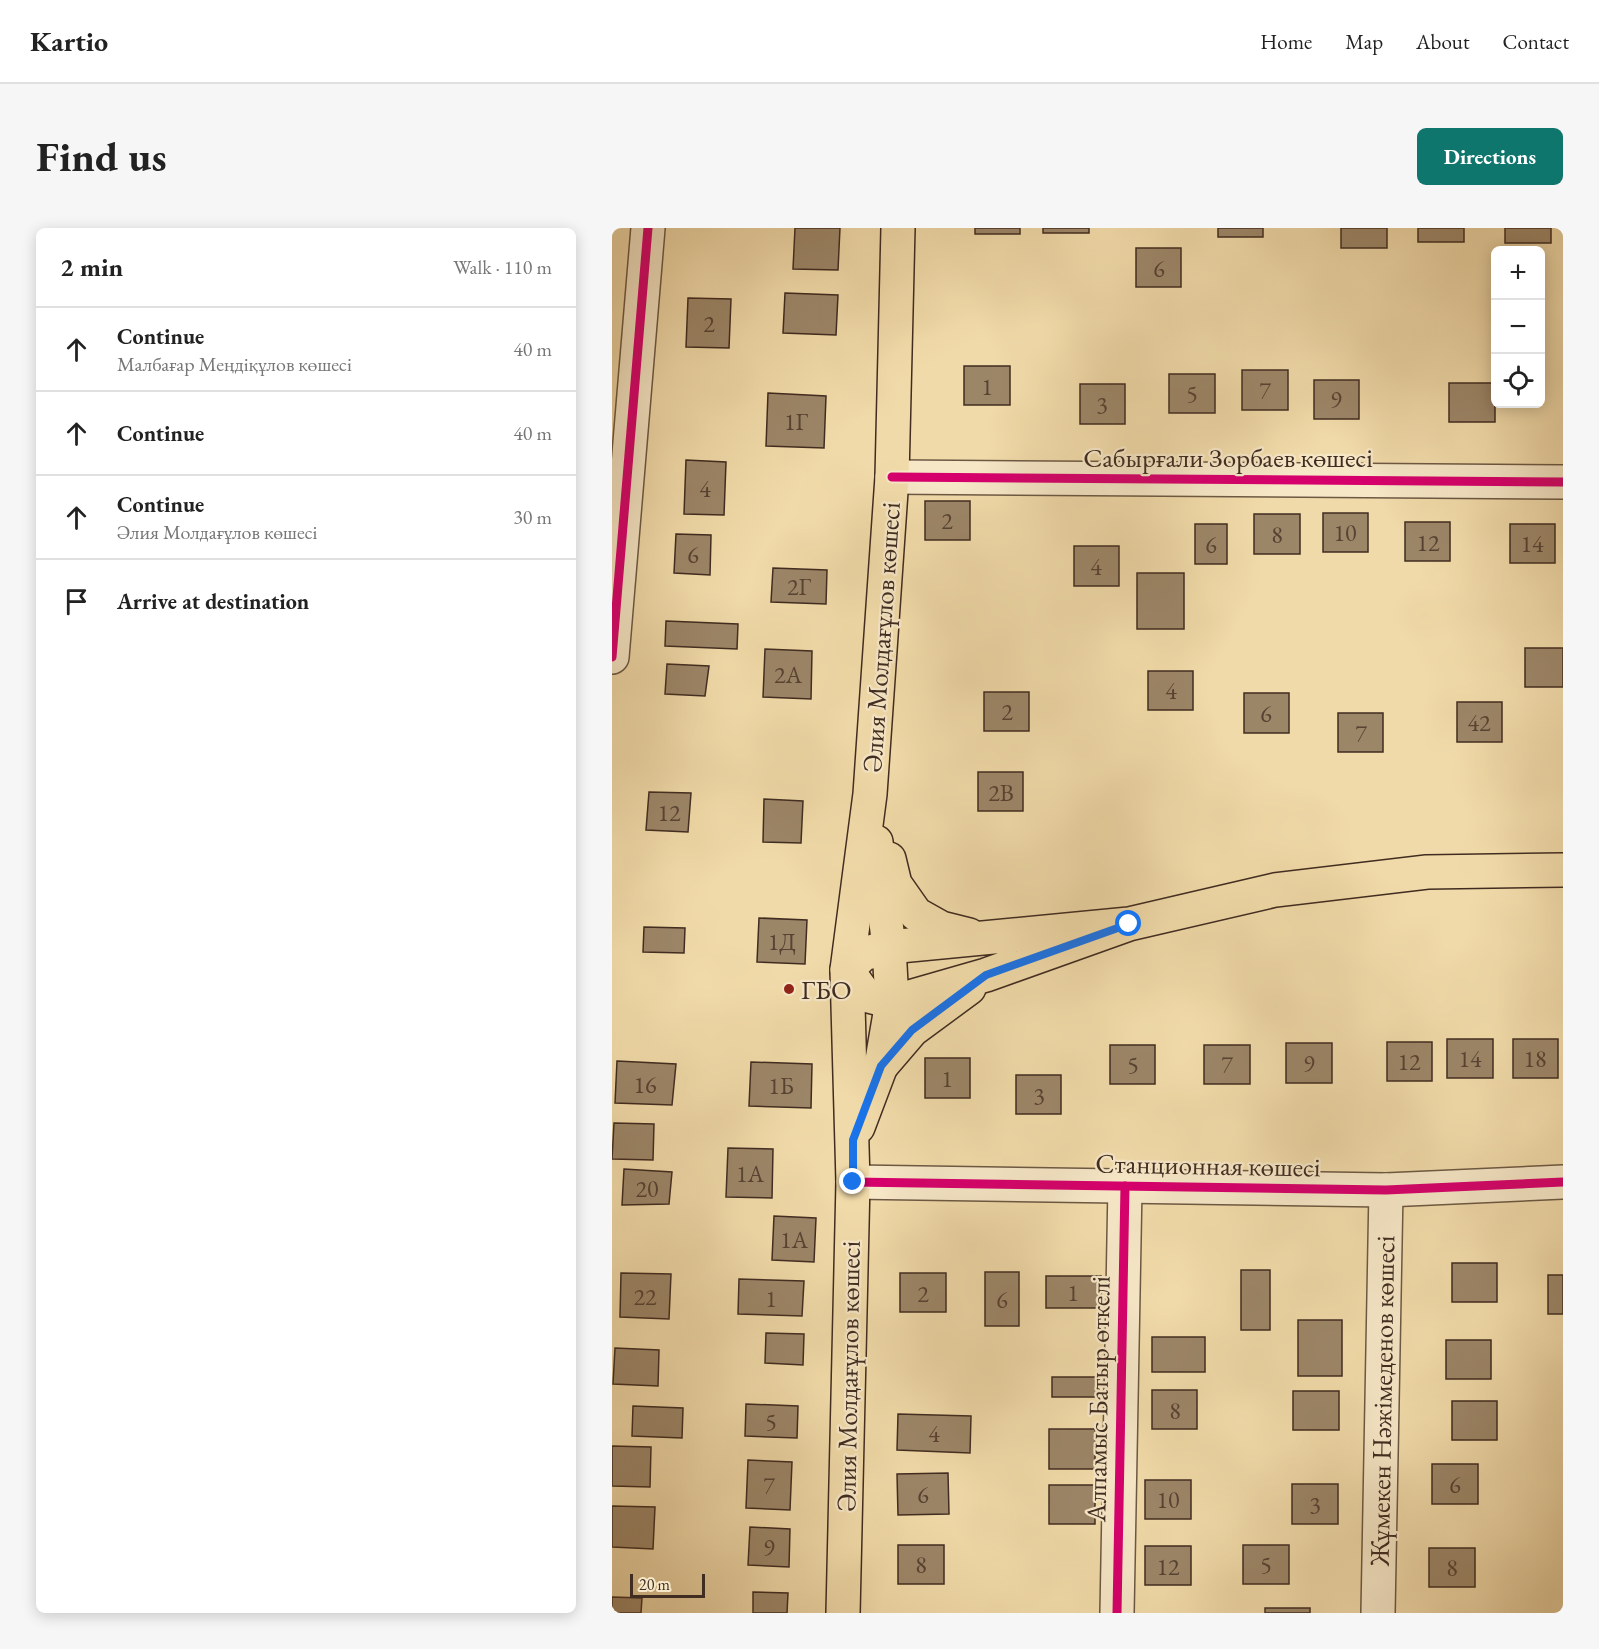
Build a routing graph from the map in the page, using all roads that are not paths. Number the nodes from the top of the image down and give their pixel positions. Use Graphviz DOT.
graph roads {
  1 [pos="648,228"];
  2 [pos="898,228"];
  3 [pos="892,477"];
  4 [pos="1563,482"];
  5 [pos="612,657"];
  6 [pos="870,794"];
  7 [pos="1563,870"];
  8 [pos="1129,924"];
  9 [pos="985,938"];
  10 [pos="889,947"];
  11 [pos="847,970"];
  12 [pos="986,975"];
  13 [pos="892,1002"];
  14 [pos="881,1066"];
  15 [pos="853,1140"];
  16 [pos="853,1182"];
  17 [pos="1563,1182"];
  18 [pos="1125,1186"];
  19 [pos="1386,1190"];
  20 [pos="843,1613"];
  21 [pos="1117,1613"];
  22 [pos="1378,1613"];
  1 -- 5 [label="street"];
  2 -- 3 [label="main road, Әлия Молдағұлов көшесі"];
  3 -- 4 [label="street, Сабырғали Зорбаев көшесі"];
  3 -- 6 [label="main road, Әлия Молдағұлов көшесі"];
  6 -- 9 [label="main road"];
  6 -- 10 [label="main road, Әлия Молдағұлов көшесі"];
  6 -- 11 [label="main road, Әлия Молдағұлов көшесі"];
  7 -- 8 [label="main road"];
  8 -- 9 [label="main road"];
  8 -- 12 [label="main road"];
  9 -- 10 [label="main road"];
  10 -- 11 [label="main road"];
  10 -- 13 [label="main road, Әлия Молдағұлов көшесі"];
  11 -- 13 [label="main road"];
  11 -- 15 [label="main road, Әлия Молдағұлов көшесі"];
  12 -- 13 [label="main road"];
  12 -- 14 [label="main road"];
  13 -- 14 [label="main road, Әлия Молдағұлов көшесі"];
  14 -- 15 [label="main road, Әлия Молдағұлов көшесі"];
  15 -- 16 [label="main road, Әлия Молдағұлов көшесі"];
  16 -- 18 [label="street, Станционная көшесі"];
  16 -- 20 [label="main road, Әлия Молдағұлов көшесі"];
  17 -- 19 [label="street, Станционная көшесі"];
  18 -- 19 [label="street, Станционная көшесі"];
  18 -- 21 [label="street, Алпамыс Батыр өткелі"];
  19 -- 22 [label="street, Жұмекен Нәжімеденов көшесі"];
}
